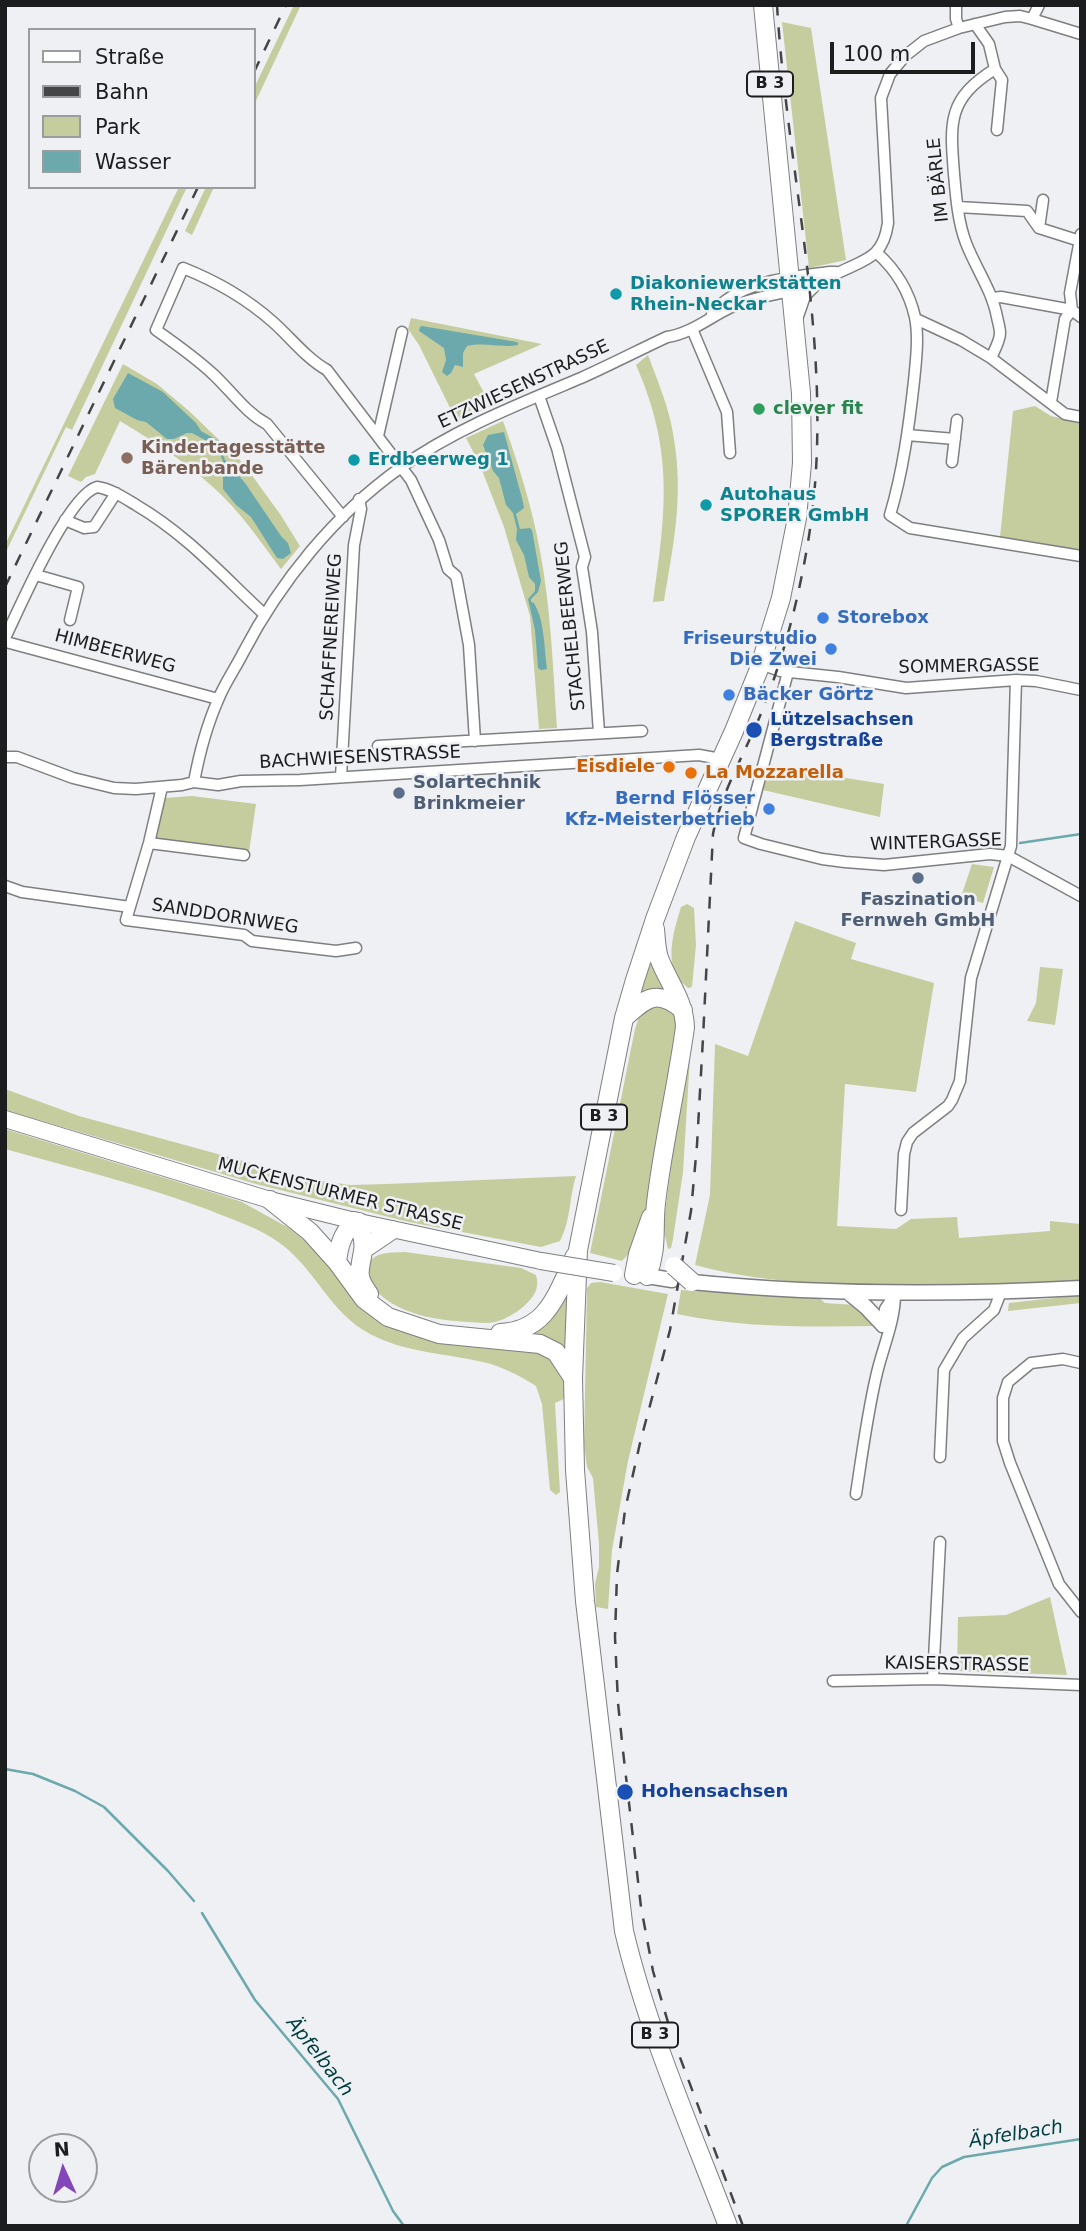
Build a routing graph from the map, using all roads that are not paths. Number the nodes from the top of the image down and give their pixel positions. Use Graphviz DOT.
graph roads {
  1 [pos="763,5"];
  2 [pos="956,5"];
  3 [pos="1039,5"];
  4 [pos="1032,19"];
  5 [pos="975,24"];
  6 [pos="959,28"];
  7 [pos="1081,34"];
  8 [pos="995,69"];
  9 [pos="997,130"];
  10 [pos="1043,200"];
  11 [pos="958,207"];
  12 [pos="1039,228"];
  13 [pos="1080,238"];
  14 [pos="877,253"];
  15 [pos="839,273"];
  16 [pos="790,284"];
  17 [pos="816,285"];
  18 [pos="993,298"];
  19 [pos="1077,314"];
  20 [pos="916,319"];
  21 [pos="794,325"];
  22 [pos="692,329"];
  23 [pos="402,332"];
  24 [pos="991,358"];
  25 [pos="539,396"];
  26 [pos="1051,402"];
  27 [pos="1081,417"];
  28 [pos="957,420"];
  29 [pos="908,435"];
  30 [pos="378,436"];
  31 [pos="954,439"];
  32 [pos="730,453"];
  33 [pos="952,462"];
  34 [pos="402,467"];
  35 [pos="116,493"];
  36 [pos="359,499"];
  37 [pos="343,517"];
  38 [pos="65,520"];
  39 [pos="1081,556"];
  40 [pos="36,575"];
  41 [pos="264,614"];
  42 [pos="70,621"];
  43 [pos="765,668"];
  44 [pos="789,672"];
  45 [pos="1016,680"];
  46 [pos="1081,690"];
  47 [pos="218,699"];
  48 [pos="642,731"];
  49 [pos="600,733"];
  50 [pos="475,741"];
  51 [pos="378,747"];
  52 [pos="5,758"];
  53 [pos="721,760"];
  54 [pos="341,777"];
  55 [pos="194,782"];
  56 [pos="162,787"];
  57 [pos="149,843"];
  58 [pos="244,855"];
  59 [pos="1008,856"];
  60 [pos="5,886"];
  61 [pos="1081,896"];
  62 [pos="130,906"];
  63 [pos="654,919"];
  64 [pos="356,948"];
  65 [pos="683,1010"];
  66 [pos="624,1018"];
  67 [pos="5,1119"];
  68 [pos="270,1200"];
  69 [pos="656,1204"];
  70 [pos="901,1210"];
  71 [pos="356,1222"];
  72 [pos="392,1230"];
  73 [pos="656,1245"];
  74 [pos="364,1249"];
  75 [pos="578,1250"];
  76 [pos="337,1262"];
  77 [pos="673,1273"];
  78 [pos="641,1276"];
  79 [pos="692,1282"];
  80 [pos="1081,1288"];
  81 [pos="1001,1292"];
  82 [pos="849,1293"];
  83 [pos="895,1294"];
  84 [pos="882,1324"];
  85 [pos="882,1351"];
  86 [pos="1081,1363"];
  87 [pos="573,1378"];
  88 [pos="940,1457"];
  89 [pos="856,1494"];
  90 [pos="940,1542"];
  91 [pos="1081,1612"];
  92 [pos="933,1679"];
  93 [pos="833,1681"];
  94 [pos="1081,1685"];
  95 [pos="728,2226"];
  1 -- 16 [label="main road, B 3"];
  2 -- 6 [label="street"];
  3 -- 4 [label="street"];
  4 -- 5 [label="street"];
  4 -- 7 [label="street"];
  5 -- 6 [label="street"];
  5 -- 8 [label="street"];
  6 -- 14 [label="street"];
  8 -- 9 [label="street"];
  8 -- 11 [label="street, IM BÄRLE"];
  10 -- 12 [label="street"];
  11 -- 12 [label="street"];
  11 -- 18 [label="street, IM BÄRLE"];
  12 -- 13 [label="street"];
  13 -- 19 [label="street"];
  14 -- 15 [label="street"];
  14 -- 20 [label="street"];
  15 -- 16 [label="street"];
  15 -- 17 [label="street"];
  16 -- 17 [label="street"];
  16 -- 21 [label="main road, B 3"];
  16 -- 22 [label="street, ETZWIESENSTRASSE"];
  17 -- 21 [label="street"];
  18 -- 19 [label="street"];
  18 -- 24 [label="street, IM BÄRLE"];
  19 -- 26 [label="street"];
  20 -- 24 [label="street"];
  20 -- 29 [label="street"];
  21 -- 43 [label="main road, B 3"];
  22 -- 25 [label="street, ETZWIESENSTRASSE"];
  22 -- 32 [label="street"];
  23 -- 30 [label="street"];
  24 -- 26 [label="street"];
  25 -- 34 [label="street, ETZWIESENSTRASSE"];
  25 -- 49 [label="street, STACHELBEERWEG"];
  26 -- 27 [label="street"];
  28 -- 31 [label="street"];
  29 -- 31 [label="street"];
  29 -- 39 [label="street"];
  30 -- 34 [label="street"];
  30 -- 37 [label="street"];
  31 -- 33 [label="street"];
  34 -- 36 [label="street, ETZWIESENSTRASSE"];
  34 -- 50 [label="street"];
  35 -- 38 [label="street, HIMBEERWEG"];
  35 -- 38 [label="street"];
  35 -- 41 [label="street"];
  36 -- 37 [label="street, ETZWIESENSTRASSE"];
  36 -- 54 [label="street, SCHAFFNEREIWEG"];
  37 -- 41 [label="street, ETZWIESENSTRASSE"];
  38 -- 40 [label="street, HIMBEERWEG"];
  40 -- 42 [label="street, HIMBEERWEG"];
  40 -- 47 [label="street, HIMBEERWEG"];
  41 -- 47 [label="street, ETZWIESENSTRASSE"];
  43 -- 44 [label="street, SOMMERGASSE"];
  43 -- 53 [label="main road, B 3"];
  44 -- 45 [label="street, SOMMERGASSE"];
  44 -- 59 [label="street, WINTERGASSE"];
  45 -- 46 [label="street, SOMMERGASSE"];
  45 -- 59 [label="street"];
  47 -- 55 [label="street, ETZWIESENSTRASSE"];
  48 -- 49 [label="street, STACHELBEERWEG"];
  49 -- 50 [label="street, STACHELBEERWEG"];
  50 -- 51 [label="street, STACHELBEERWEG"];
  52 -- 56 [label="street, BACHWIESENSTRASSE"];
  53 -- 54 [label="street, BACHWIESENSTRASSE"];
  53 -- 63 [label="main road, B 3"];
  54 -- 55 [label="street, BACHWIESENSTRASSE"];
  55 -- 56 [label="street, BACHWIESENSTRASSE"];
  56 -- 57 [label="street, SANDDORNWEG"];
  57 -- 58 [label="street"];
  57 -- 62 [label="street, SANDDORNWEG"];
  59 -- 61 [label="street, WINTERGASSE"];
  59 -- 70 [label="street"];
  60 -- 62 [label="street"];
  62 -- 64 [label="street, SANDDORNWEG"];
  63 -- 65 [label="main road"];
  63 -- 66 [label="main road, B 3"];
  65 -- 66 [label="main road"];
  65 -- 69 [label="main road"];
  66 -- 75 [label="main road, B 3"];
  67 -- 68 [label="main road, MUCKENSTURMER STRASSE"];
  68 -- 71 [label="main road, MUCKENSTURMER STRASSE"];
  68 -- 76 [label="main road"];
  69 -- 73 [label="main road"];
  69 -- 78 [label="main road"];
  71 -- 72 [label="main road, MUCKENSTURMER STRASSE"];
  71 -- 74 [label="main road"];
  71 -- 76 [label="main road"];
  72 -- 74 [label="main road"];
  72 -- 78 [label="main road, MUCKENSTURMER STRASSE, bridge"];
  73 -- 77 [label="main road"];
  73 -- 78 [label="main road"];
  74 -- 75 [label="main road"];
  75 -- 87 [label="main road, B 3"];
  76 -- 87 [label="main road"];
  77 -- 78 [label="street, MUCKENSTURMER STRASSE"];
  77 -- 79 [label="main road, bridge"];
  79 -- 82 [label="street"];
  80 -- 81 [label="street"];
  81 -- 83 [label="street"];
  81 -- 88 [label="street"];
  82 -- 83 [label="street"];
  82 -- 84 [label="street"];
  83 -- 84 [label="street"];
  83 -- 85 [label="street"];
  84 -- 85 [label="street"];
  85 -- 89 [label="street"];
  86 -- 91 [label="street"];
  87 -- 95 [label="main road, B 3"];
  90 -- 92 [label="street"];
  92 -- 93 [label="street, KAISERSTRASSE"];
  92 -- 94 [label="street, KAISERSTRASSE"];
}
